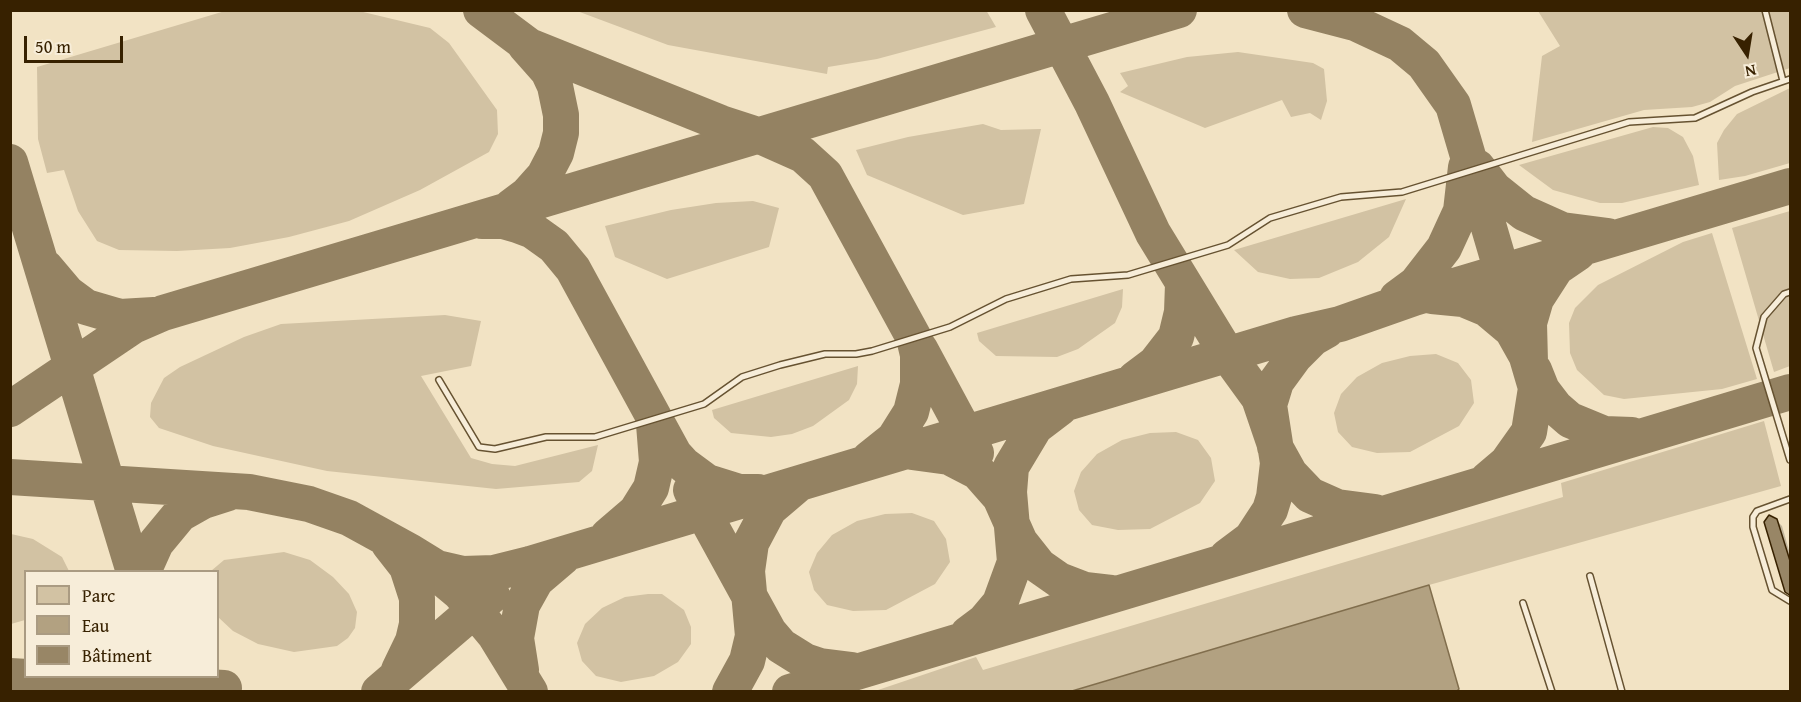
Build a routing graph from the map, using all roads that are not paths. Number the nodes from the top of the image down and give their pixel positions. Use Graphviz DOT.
graph roads {
  1 [pos="1765,10"];
  2 [pos="1791,79"];
  3 [pos="1783,81"];
  4 [pos="1791,292"];
  5 [pos="439,380"];
  6 [pos="1791,460"];
  7 [pos="1791,499"];
  8 [pos="1590,576"];
  9 [pos="1791,601"];
  10 [pos="1523,603"];
  11 [pos="1552,692"];
  12 [pos="1622,692"];
  1 -- 3 [label="lane"];
  2 -- 3 [label="lane"];
  3 -- 5 [label="lane"];
  4 -- 6 [label="lane"];
  7 -- 9 [label="lane"];
  8 -- 12 [label="lane"];
  10 -- 11 [label="lane"];
}
